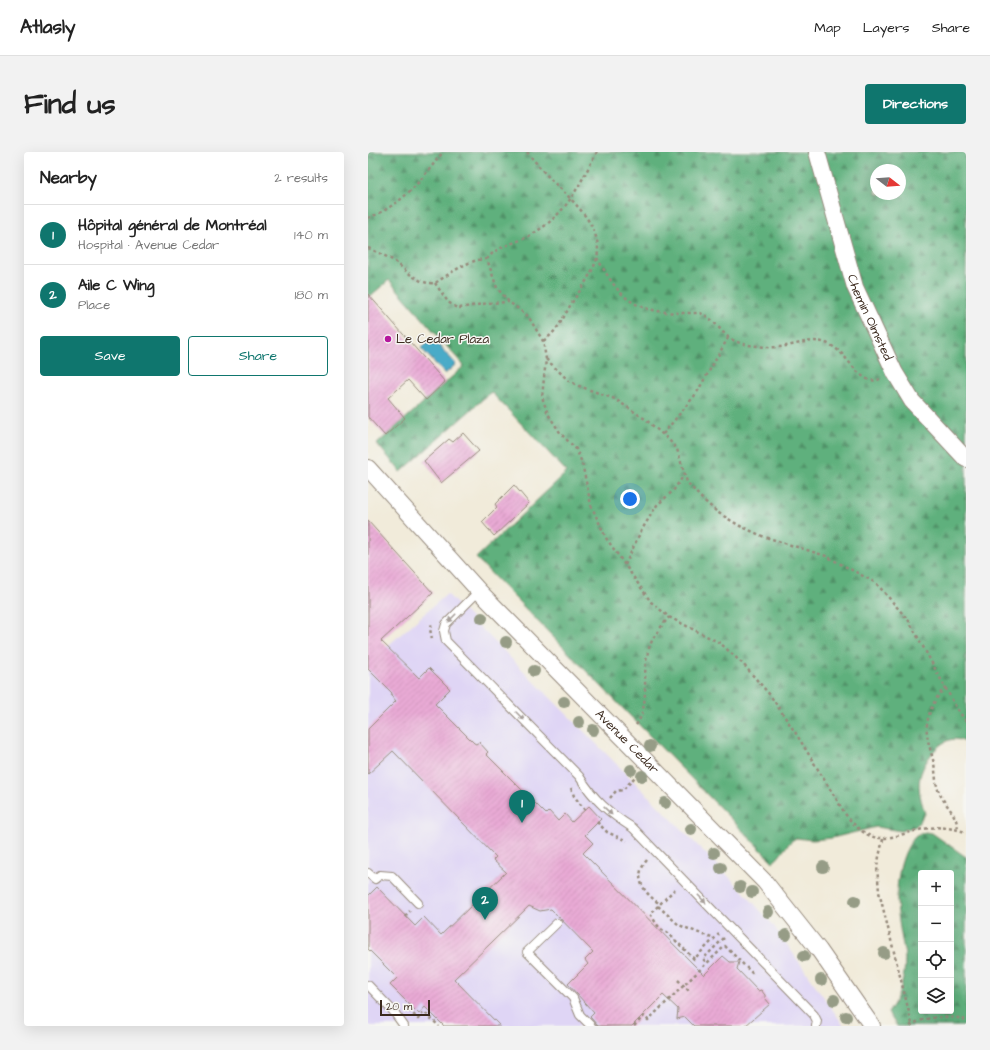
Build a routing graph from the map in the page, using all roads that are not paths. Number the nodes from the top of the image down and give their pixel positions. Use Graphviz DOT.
graph roads {
  1 [pos="817,152"];
  2 [pos="966,459"];
  3 [pos="368,468"];
  4 [pos="479,591"];
  5 [pos="368,873"];
  6 [pos="418,902"];
  7 [pos="557,923"];
  8 [pos="368,985"];
  9 [pos="404,1026"];
  10 [pos="592,1026"];
  11 [pos="816,1026"];
  12 [pos="871,1026"];
  1 -- 2 [label="street, Chemin Olmsted"];
  3 -- 4 [label="street, Avenue Cedar"];
  4 -- 11 [label="lane, one-way"];
  4 -- 12 [label="street, Avenue Cedar"];
  5 -- 6 [label="lane"];
  7 -- 10 [label="lane"];
  8 -- 9 [label="lane"];
}
